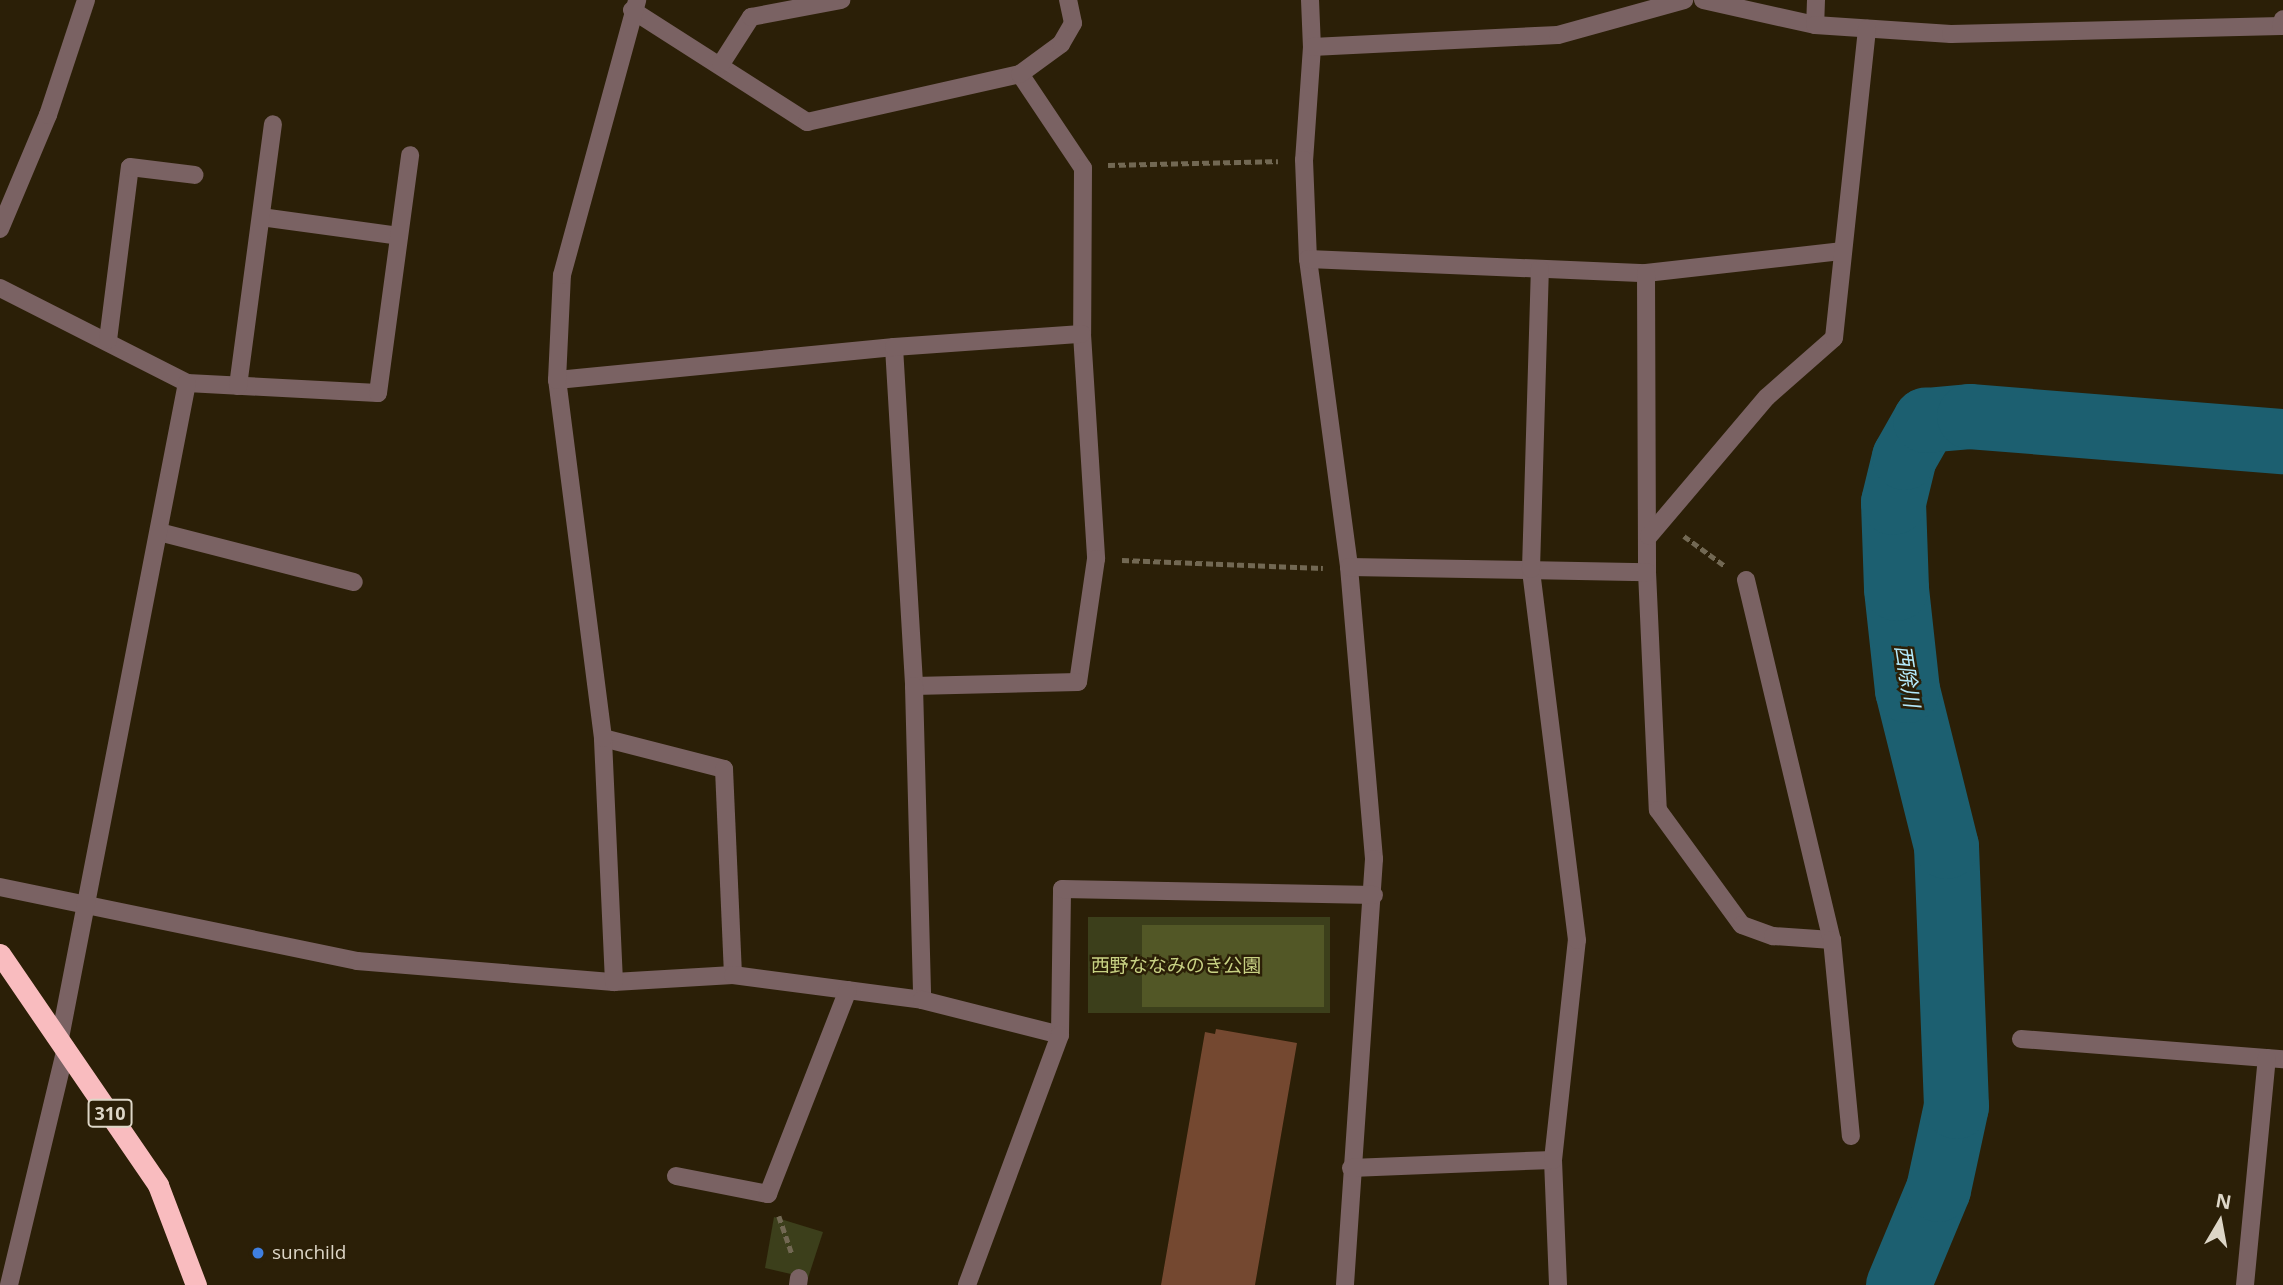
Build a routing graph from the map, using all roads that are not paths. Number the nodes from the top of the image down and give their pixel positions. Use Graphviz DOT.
graph roads {
  1 [pos="86,0"];
  2 [pos="841,0"];
  3 [pos="1068,0"];
  4 [pos="1310,0"];
  5 [pos="1684,0"];
  6 [pos="1703,0"];
  7 [pos="1816,0"];
  8 [pos="635,5"];
  9 [pos="2283,19"];
  10 [pos="1815,25"];
  11 [pos="1867,29"];
  12 [pos="1312,47"];
  13 [pos="721,64"];
  14 [pos="1020,74"];
  15 [pos="273,124"];
  16 [pos="411,155"];
  17 [pos="195,175"];
  18 [pos="261,217"];
  19 [pos="0,229"];
  20 [pos="399,236"];
  21 [pos="1841,251"];
  22 [pos="1308,259"];
  23 [pos="1540,269"];
  24 [pos="1647,273"];
  25 [pos="0,288"];
  26 [pos="1082,334"];
  27 [pos="108,340"];
  28 [pos="894,347"];
  29 [pos="557,380"];
  30 [pos="187,383"];
  31 [pos="238,386"];
  32 [pos="159,532"];
  33 [pos="1649,536"];
  34 [pos="1349,568"];
  35 [pos="1531,569"];
  36 [pos="1647,572"];
  37 [pos="1746,580"];
  38 [pos="354,582"];
  39 [pos="914,686"];
  40 [pos="603,738"];
  41 [pos="0,887"];
  42 [pos="1374,895"];
  43 [pos="86,905"];
  44 [pos="1832,940"];
  45 [pos="0,954"];
  46 [pos="733,975"];
  47 [pos="614,982"];
  48 [pos="848,990"];
  49 [pos="922,1000"];
  50 [pos="1060,1035"];
  51 [pos="2021,1039"];
  52 [pos="63,1043"];
  53 [pos="2275,1059"];
  54 [pos="1852,1136"];
  55 [pos="1553,1160"];
  56 [pos="1350,1168"];
  57 [pos="676,1176"];
  58 [pos="9,1285"];
  59 [pos="196,1285"];
  60 [pos="967,1285"];
  61 [pos="1345,1285"];
  62 [pos="1558,1285"];
  63 [pos="2245,1285"];
  1 -- 19 [label="street"];
  2 -- 13 [label="street"];
  3 -- 14 [label="street"];
  4 -- 12 [label="street"];
  5 -- 12 [label="street"];
  6 -- 10 [label="street"];
  7 -- 10 [label="street"];
  8 -- 13 [label="street"];
  8 -- 29 [label="street"];
  9 -- 11 [label="street"];
  10 -- 11 [label="street"];
  11 -- 21 [label="street"];
  12 -- 22 [label="street"];
  13 -- 14 [label="street"];
  14 -- 26 [label="street"];
  15 -- 18 [label="street"];
  16 -- 20 [label="street"];
  17 -- 27 [label="street"];
  18 -- 20 [label="street"];
  18 -- 31 [label="street"];
  20 -- 31 [label="street"];
  21 -- 24 [label="street"];
  21 -- 33 [label="street"];
  22 -- 23 [label="street"];
  22 -- 34 [label="street"];
  23 -- 24 [label="street"];
  23 -- 35 [label="street"];
  24 -- 33 [label="street"];
  25 -- 27 [label="street"];
  26 -- 28 [label="street"];
  26 -- 39 [label="street"];
  27 -- 30 [label="street"];
  28 -- 29 [label="street"];
  28 -- 39 [label="street"];
  29 -- 40 [label="street"];
  30 -- 31 [label="street"];
  30 -- 32 [label="street"];
  32 -- 38 [label="street"];
  32 -- 43 [label="street"];
  33 -- 36 [label="street"];
  34 -- 35 [label="street"];
  34 -- 42 [label="street"];
  35 -- 36 [label="street"];
  35 -- 55 [label="street"];
  36 -- 44 [label="street"];
  37 -- 44 [label="street"];
  39 -- 49 [label="street"];
  40 -- 46 [label="street"];
  40 -- 47 [label="street"];
  41 -- 43 [label="street"];
  42 -- 50 [label="street"];
  42 -- 56 [label="street"];
  43 -- 47 [label="street"];
  43 -- 52 [label="street"];
  44 -- 54 [label="street"];
  45 -- 52 [label="highway, 310"];
  46 -- 47 [label="street"];
  46 -- 48 [label="street"];
  48 -- 49 [label="street"];
  48 -- 57 [label="street"];
  49 -- 50 [label="street"];
  50 -- 60 [label="street"];
  51 -- 53 [label="street"];
  52 -- 58 [label="street"];
  52 -- 59 [label="highway, 310"];
  53 -- 63 [label="street"];
  55 -- 56 [label="street"];
  55 -- 62 [label="street"];
  56 -- 61 [label="street"];
}
